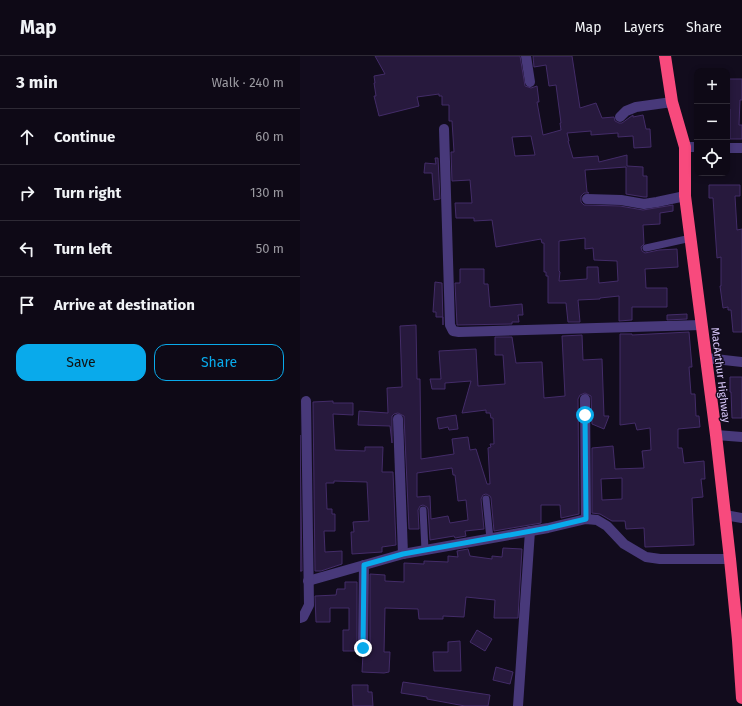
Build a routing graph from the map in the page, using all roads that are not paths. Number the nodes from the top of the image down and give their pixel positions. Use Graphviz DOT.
graph roads {
  1 [pos="526,56"];
  2 [pos="665,56"];
  3 [pos="530,82"];
  4 [pos="672,102"];
  5 [pos="620,117"];
  6 [pos="444,129"];
  7 [pos="685,147"];
  8 [pos="694,147"];
  9 [pos="730,148"];
  10 [pos="742,148"];
  11 [pos="685,196"];
  12 [pos="587,199"];
  13 [pos="691,238"];
  14 [pos="646,248"];
  15 [pos="702,325"];
  16 [pos="706,358"];
  17 [pos="742,362"];
  18 [pos="585,398"];
  19 [pos="306,401"];
  20 [pos="398,418"];
  21 [pos="716,435"];
  22 [pos="742,437"];
  23 [pos="486,499"];
  24 [pos="423,510"];
  25 [pos="724,515"];
  26 [pos="742,518"];
  27 [pos="586,519"];
  28 [pos="530,531"];
  29 [pos="490,539"];
  30 [pos="425,550"];
  31 [pos="403,554"];
  32 [pos="730,559"];
  33 [pos="364,565"];
  34 [pos="308,581"];
  35 [pos="300,618"];
  36 [pos="363,648"];
  37 [pos="742,698"];
  38 [pos="518,706"];
  1 -- 3 [label="street"];
  2 -- 4 [label="highway, MacArthur Highway"];
  4 -- 5 [label="street"];
  4 -- 7 [label="highway, MacArthur Highway"];
  6 -- 15 [label="street"];
  7 -- 8 [label="street"];
  7 -- 11 [label="highway, MacArthur Highway"];
  9 -- 10 [label="street"];
  11 -- 12 [label="street"];
  11 -- 13 [label="highway, MacArthur Highway"];
  13 -- 14 [label="lane"];
  13 -- 15 [label="highway, MacArthur Highway"];
  15 -- 16 [label="highway, MacArthur Highway"];
  16 -- 17 [label="street"];
  16 -- 21 [label="highway, MacArthur Highway"];
  18 -- 27 [label="street"];
  19 -- 34 [label="street"];
  20 -- 31 [label="street"];
  21 -- 22 [label="street"];
  21 -- 25 [label="highway, MacArthur Highway"];
  23 -- 29 [label="lane"];
  24 -- 30 [label="lane"];
  25 -- 26 [label="street"];
  25 -- 32 [label="highway, MacArthur Highway"];
  27 -- 28 [label="street"];
  27 -- 32 [label="street"];
  28 -- 29 [label="street"];
  28 -- 38 [label="street"];
  29 -- 30 [label="street"];
  30 -- 31 [label="street"];
  31 -- 33 [label="street"];
  32 -- 37 [label="highway, MacArthur Highway"];
  33 -- 34 [label="street"];
  33 -- 36 [label="street"];
  34 -- 35 [label="street"];
}
